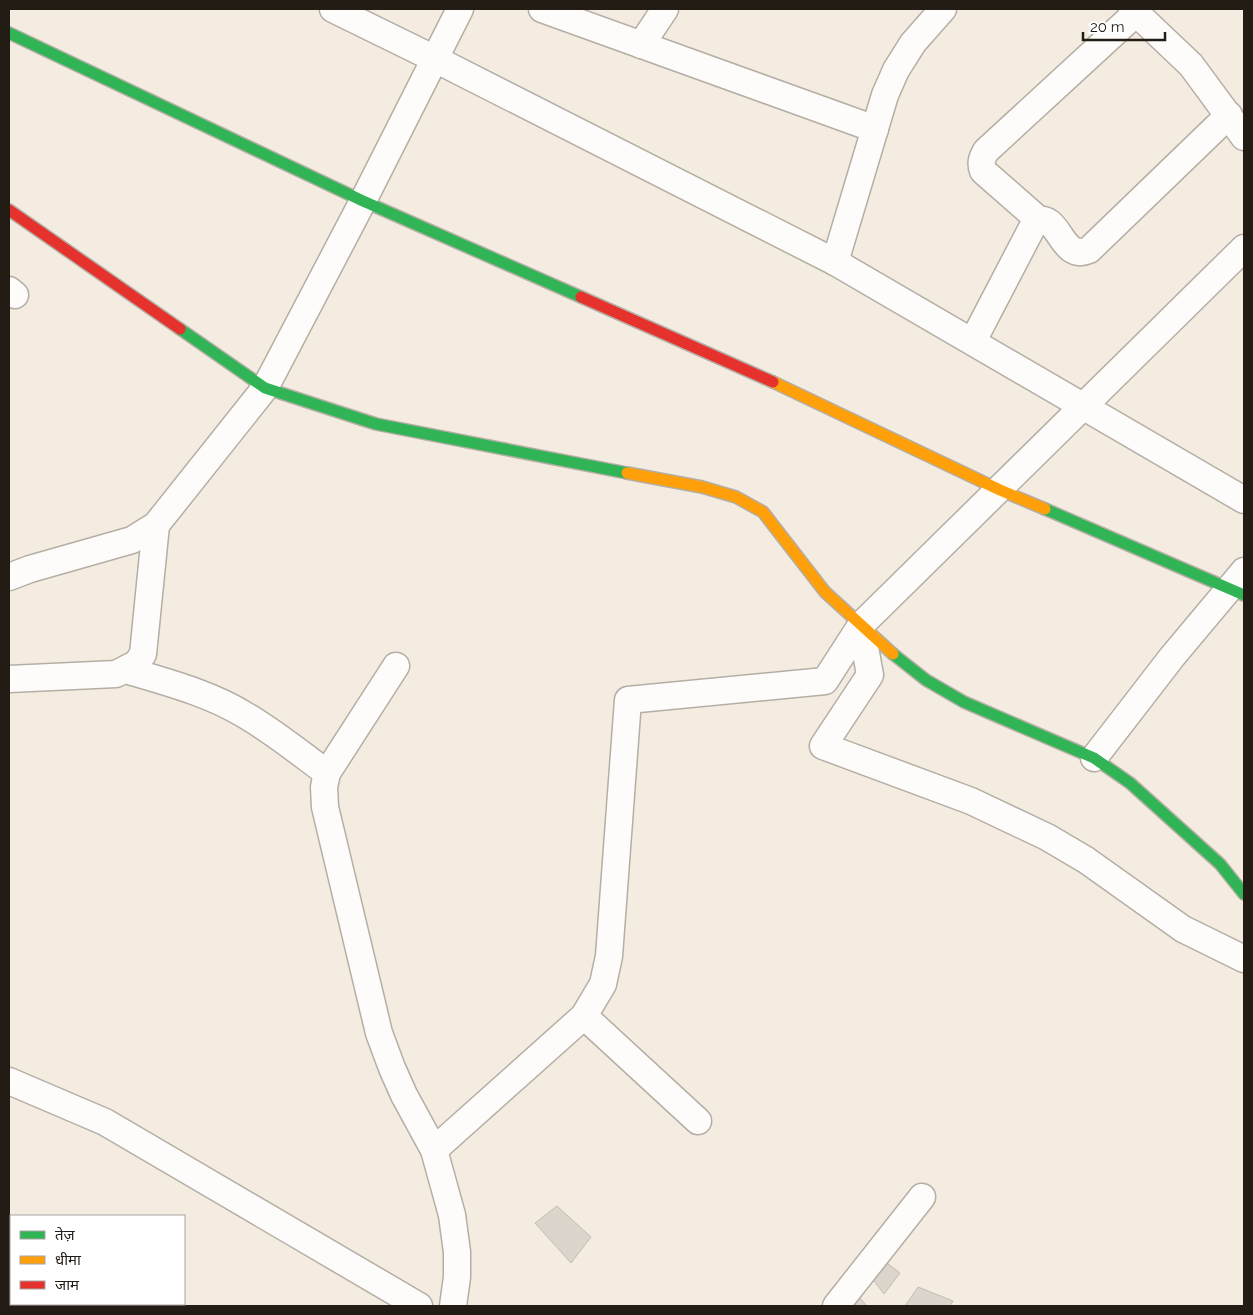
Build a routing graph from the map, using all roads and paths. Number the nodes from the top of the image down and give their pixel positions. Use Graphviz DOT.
graph roads {
  1 [pos="333,9"];
  2 [pos="460,9"];
  3 [pos="542,9"];
  4 [pos="665,9"];
  5 [pos="943,9"];
  6 [pos="1134,11"];
  7 [pos="9,33"];
  8 [pos="641,45"];
  9 [pos="435,58"];
  10 [pos="1229,116"];
  11 [pos="875,129"];
  12 [pos="1244,137"];
  13 [pos="363,201"];
  14 [pos="9,210"];
  15 [pos="1039,220"];
  16 [pos="1244,248"];
  17 [pos="835,262"];
  18 [pos="973,341"];
  19 [pos="265,388"];
  20 [pos="1084,407"];
  21 [pos="1000,490"];
  22 [pos="1244,500"];
  23 [pos="156,525"];
  24 [pos="9,577"];
  25 [pos="1239,585"];
  26 [pos="860,625"];
  27 [pos="396,666"];
  28 [pos="126,670"];
  29 [pos="9,679"];
  30 [pos="1094,758"];
  31 [pos="327,772"];
  32 [pos="1244,894"];
  33 [pos="1244,959"];
  34 [pos="584,1016"];
  35 [pos="9,1081"];
  36 [pos="698,1121"];
  37 [pos="434,1150"];
  38 [pos="922,1197"];
  39 [pos="419,1306"];
  40 [pos="454,1306"];
  41 [pos="836,1306"];
  1 -- 9 [label="street"];
  2 -- 9 [label="street"];
  3 -- 8 [label="street"];
  4 -- 8 [label="street"];
  5 -- 11 [label="street"];
  6 -- 10 [label="street"];
  6 -- 15 [label="street"];
  7 -- 13 [label="street"];
  8 -- 11 [label="street"];
  9 -- 13 [label="street"];
  9 -- 17 [label="street"];
  10 -- 12 [label="street"];
  10 -- 15 [label="street"];
  11 -- 17 [label="street"];
  13 -- 19 [label="street"];
  13 -- 21 [label="street"];
  14 -- 19 [label="street"];
  15 -- 18 [label="street"];
  16 -- 20 [label="street"];
  17 -- 18 [label="street"];
  18 -- 20 [label="street"];
  19 -- 23 [label="street"];
  19 -- 26 [label="street"];
  20 -- 21 [label="street"];
  20 -- 22 [label="street"];
  21 -- 25 [label="street"];
  21 -- 26 [label="street"];
  23 -- 24 [label="street"];
  23 -- 28 [label="street"];
  25 -- 30 [label="street"];
  26 -- 30 [label="street"];
  26 -- 33 [label="street"];
  26 -- 34 [label="street"];
  27 -- 31 [label="street"];
  28 -- 29 [label="street"];
  28 -- 31 [label="street"];
  30 -- 32 [label="street"];
  31 -- 37 [label="street"];
  34 -- 36 [label="street"];
  34 -- 37 [label="street"];
  35 -- 39 [label="street"];
  37 -- 40 [label="street"];
  38 -- 41 [label="street"];
}
